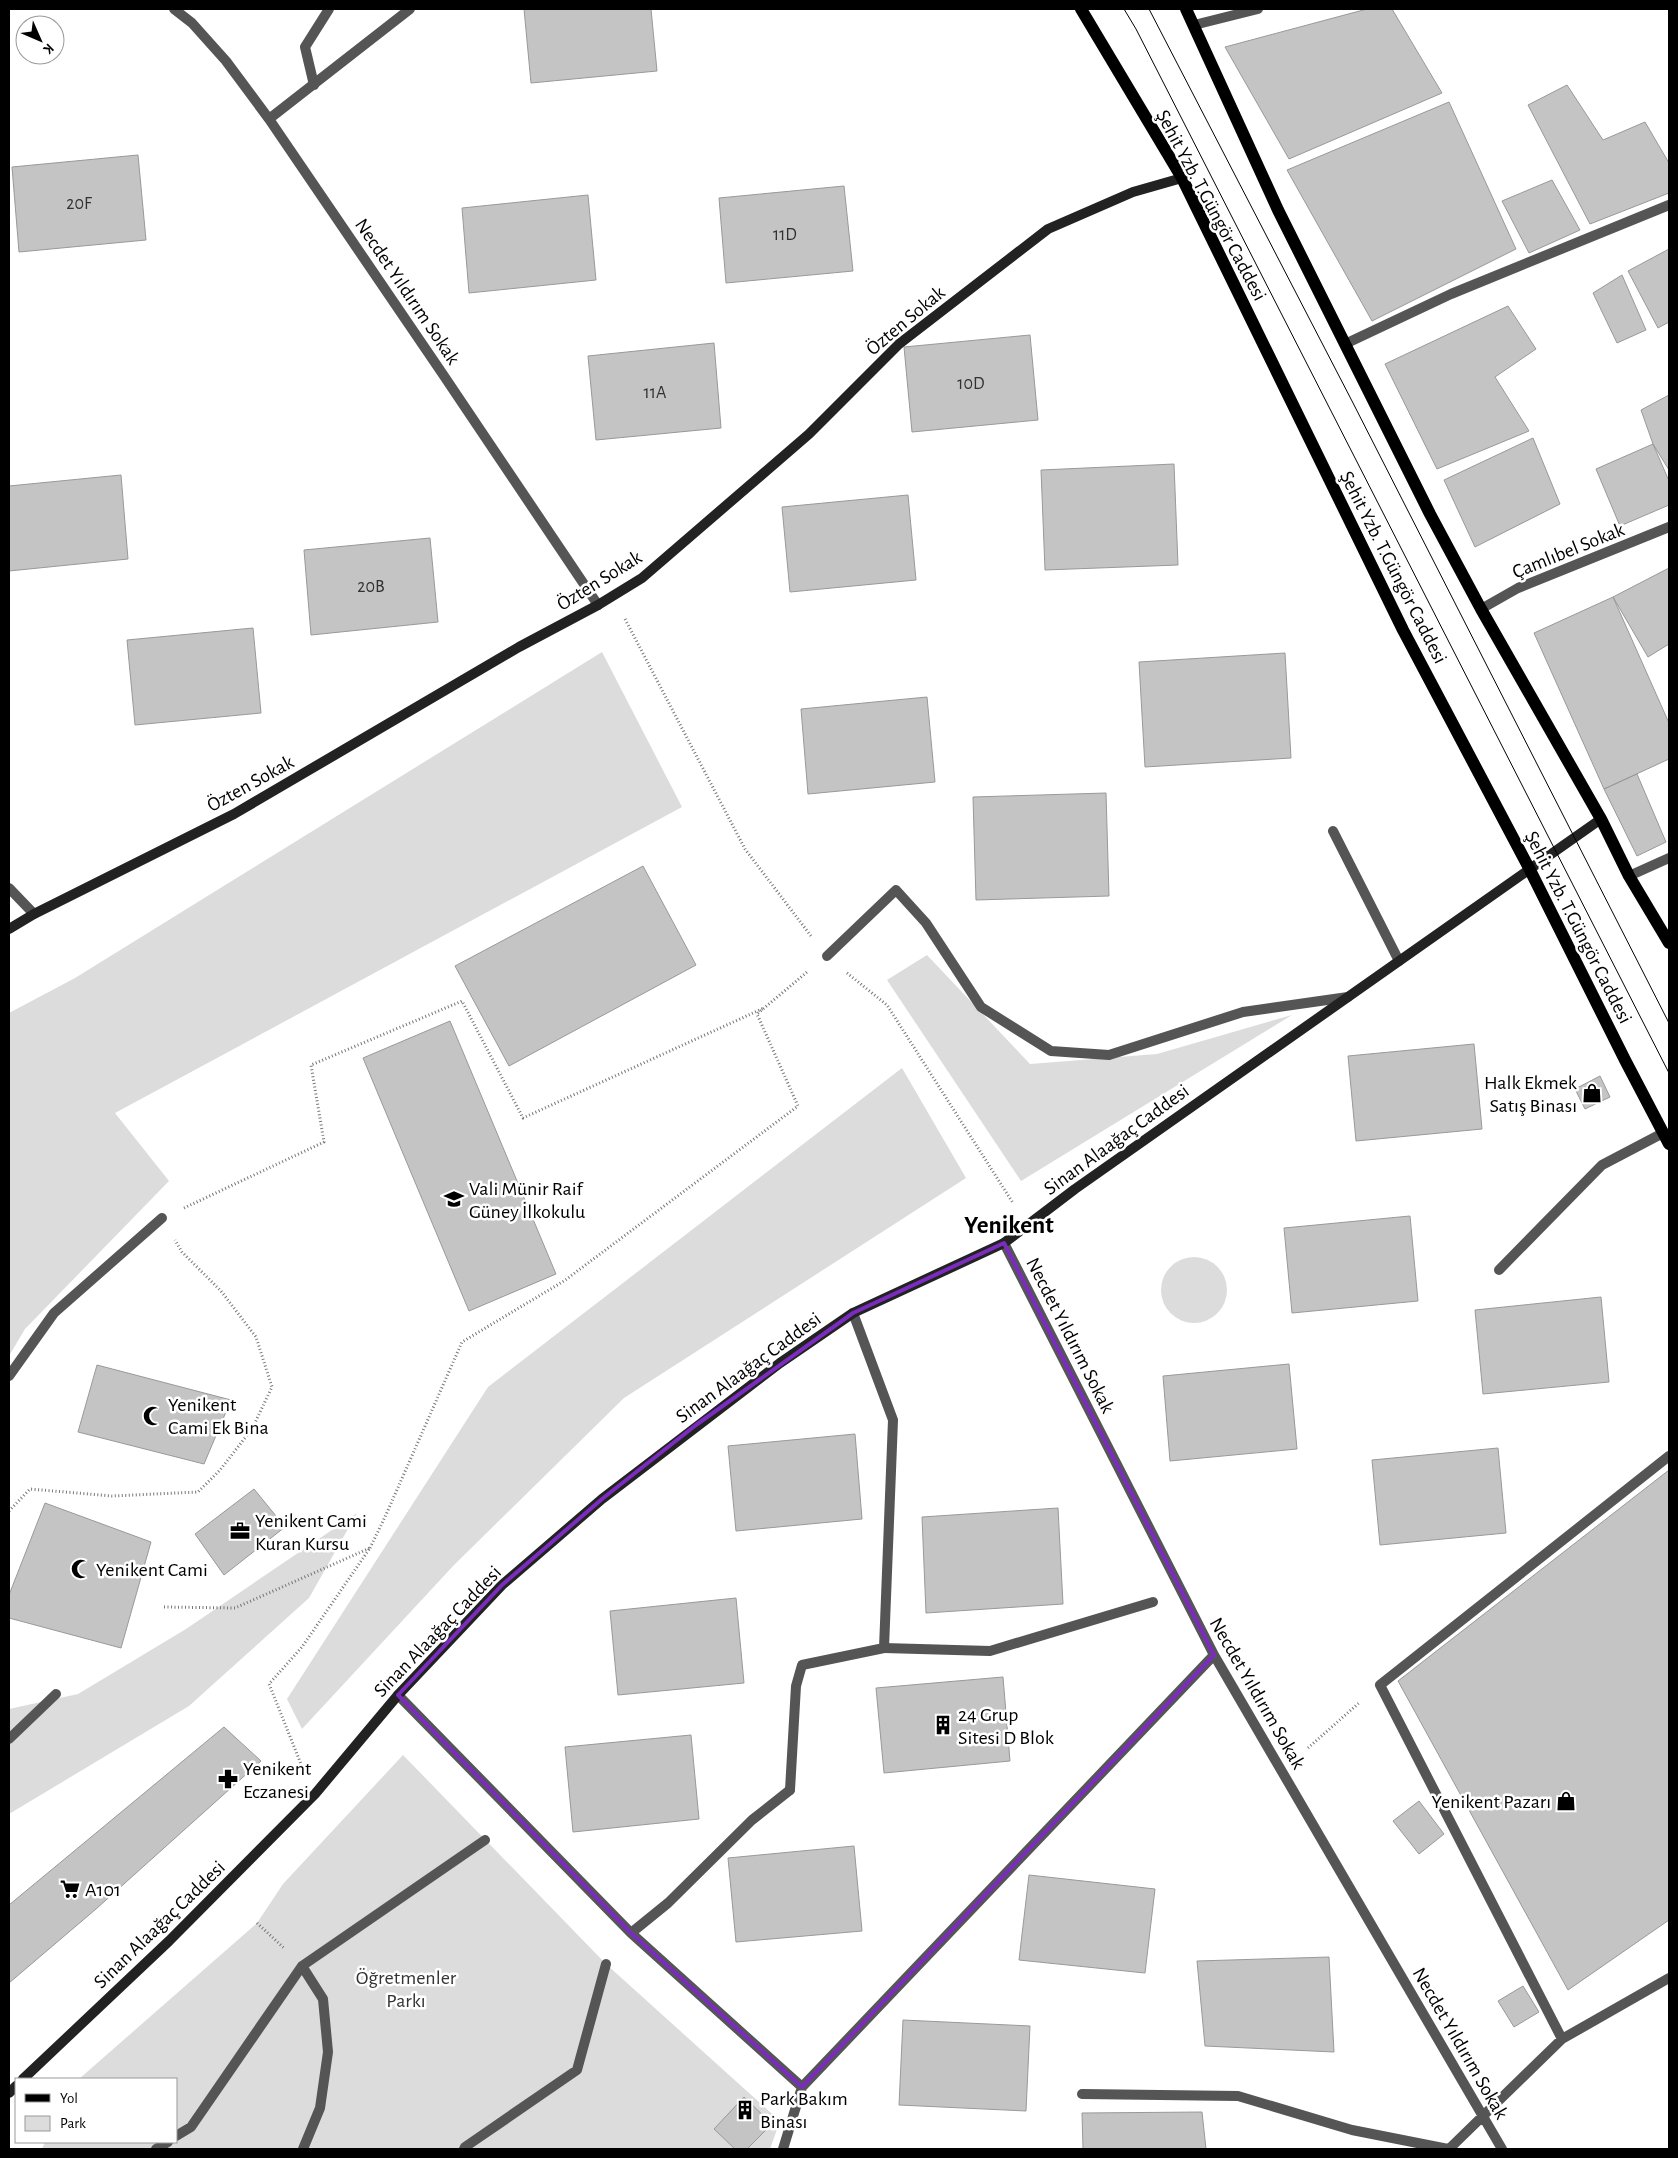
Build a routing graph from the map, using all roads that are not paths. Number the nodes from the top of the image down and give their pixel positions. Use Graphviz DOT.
graph roads {
  1 [pos="174,9"];
  2 [pos="329,9"];
  3 [pos="410,9"];
  4 [pos="1081,9"];
  5 [pos="1186,9"];
  6 [pos="1258,9"];
  7 [pos="1194,25"];
  8 [pos="314,85"];
  9 [pos="269,119"];
  10 [pos="1182,178"];
  11 [pos="1669,205"];
  12 [pos="1345,344"];
  13 [pos="1669,527"];
  14 [pos="598,605"];
  15 [pos="1481,609"];
  16 [pos="1600,819"];
  17 [pos="1332,831"];
  18 [pos="1669,858"];
  19 [pos="1529,868"];
  20 [pos="1629,876"];
  21 [pos="9,888"];
  22 [pos="34,914"];
  23 [pos="9,929"];
  24 [pos="1669,943"];
  25 [pos="827,956"];
  26 [pos="1399,961"];
  27 [pos="1348,997"];
  28 [pos="1666,1138"];
  29 [pos="162,1218"];
  30 [pos="1004,1243"];
  31 [pos="1499,1270"];
  32 [pos="853,1313"];
  33 [pos="9,1376"];
  34 [pos="1669,1456"];
  35 [pos="1154,1602"];
  36 [pos="884,1648"];
  37 [pos="1214,1655"];
  38 [pos="56,1694"];
  39 [pos="398,1695"];
  40 [pos="9,1738"];
  41 [pos="486,1840"];
  42 [pos="632,1933"];
  43 [pos="606,1964"];
  44 [pos="302,1966"];
  45 [pos="1669,1978"];
  46 [pos="1562,2038"];
  47 [pos="24,2078"];
  48 [pos="802,2087"];
  49 [pos="1082,2094"];
  50 [pos="1484,2116"];
  51 [pos="178,2135"];
  52 [pos="303,2149"];
  53 [pos="464,2149"];
  54 [pos="783,2149"];
  55 [pos="1449,2149"];
  56 [pos="1502,2149"];
  1 -- 9 [label="street, Necdet Yıldırım Sokak"];
  2 -- 8 [label="street"];
  3 -- 8 [label="street"];
  4 -- 10 [label="main road, Şehit Yzb. T.Güngör Caddesi"];
  5 -- 7 [label="main road"];
  6 -- 7 [label="street"];
  7 -- 12 [label="main road"];
  8 -- 9 [label="street"];
  9 -- 14 [label="street, Necdet Yıldırım Sokak"];
  10 -- 14 [label="street, Özten Sokak"];
  10 -- 19 [label="main road, Şehit Yzb. T.Güngör Caddesi"];
  11 -- 12 [label="street"];
  12 -- 15 [label="main road"];
  13 -- 15 [label="street, Çamlıbel Sokak"];
  14 -- 22 [label="street, Özten Sokak"];
  15 -- 16 [label="main road"];
  16 -- 19 [label="street, Sinan Alaağaç Caddesi"];
  16 -- 20 [label="main road"];
  17 -- 26 [label="street"];
  18 -- 20 [label="street"];
  19 -- 26 [label="street, Sinan Alaağaç Caddesi"];
  19 -- 28 [label="main road, Şehit Yzb. T.Güngör Caddesi"];
  20 -- 24 [label="main road"];
  21 -- 22 [label="street"];
  22 -- 23 [label="street, Özten Sokak"];
  25 -- 27 [label="street"];
  26 -- 27 [label="street, Sinan Alaağaç Caddesi"];
  27 -- 30 [label="street, Sinan Alaağaç Caddesi"];
  28 -- 31 [label="street"];
  29 -- 33 [label="street"];
  30 -- 32 [label="street, Sinan Alaağaç Caddesi"];
  30 -- 37 [label="street, Necdet Yıldırım Sokak"];
  32 -- 36 [label="street"];
  32 -- 39 [label="street, Sinan Alaağaç Caddesi"];
  34 -- 46 [label="street"];
  35 -- 36 [label="street"];
  36 -- 42 [label="street"];
  37 -- 48 [label="street"];
  37 -- 50 [label="street, Necdet Yıldırım Sokak"];
  38 -- 40 [label="street"];
  39 -- 42 [label="street"];
  39 -- 47 [label="street, Sinan Alaağaç Caddesi"];
  41 -- 44 [label="street"];
  42 -- 48 [label="street"];
  43 -- 53 [label="street"];
  44 -- 51 [label="street"];
  44 -- 52 [label="street"];
  45 -- 46 [label="street"];
  46 -- 50 [label="street"];
  48 -- 54 [label="street"];
  49 -- 55 [label="street"];
  50 -- 55 [label="street"];
  50 -- 56 [label="street, Necdet Yıldırım Sokak"];
}
